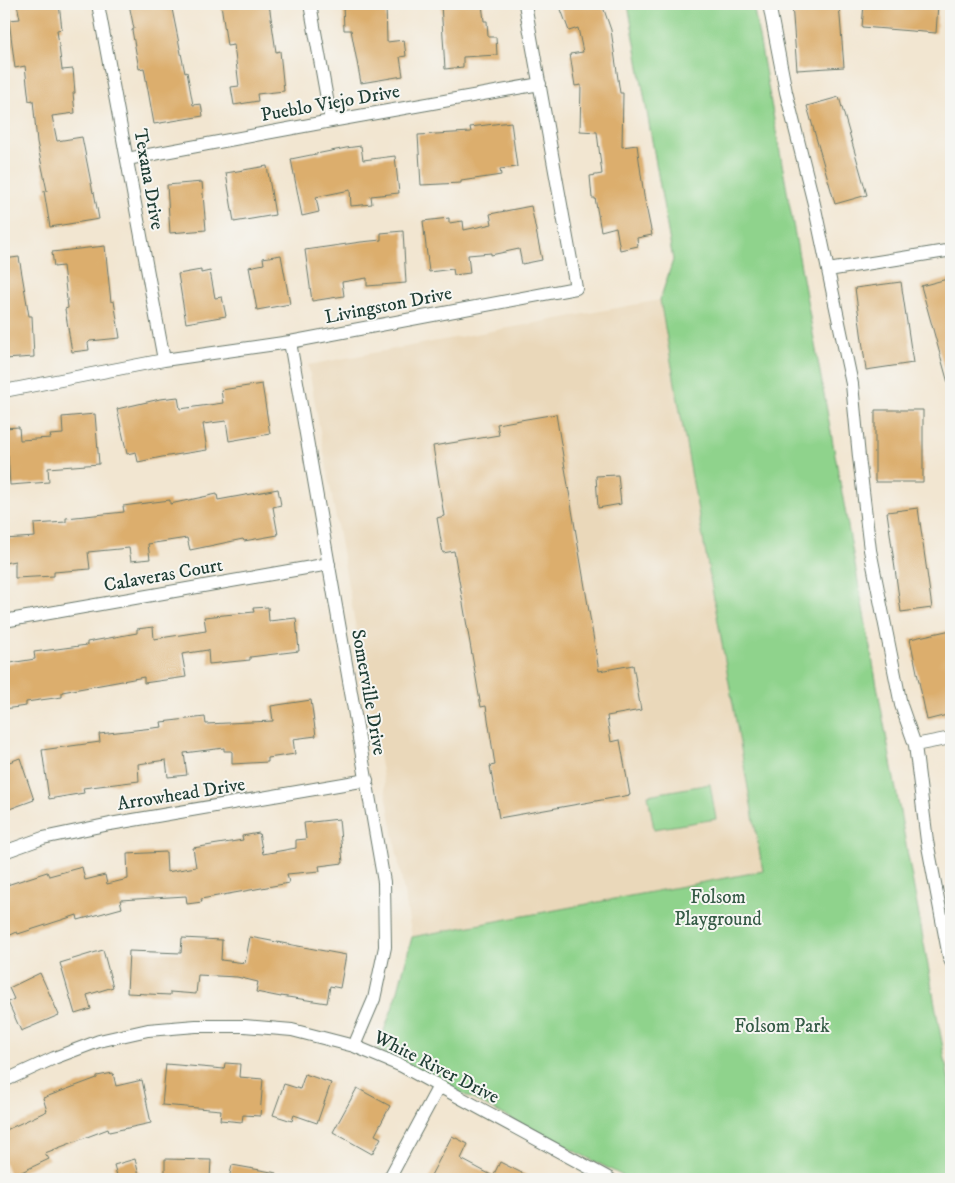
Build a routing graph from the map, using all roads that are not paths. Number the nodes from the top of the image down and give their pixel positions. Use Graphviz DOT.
graph roads {
  1 [pos="98,4"];
  2 [pos="310,4"];
  3 [pos="525,4"];
  4 [pos="769,4"];
  5 [pos="540,84"];
  6 [pos="331,120"];
  7 [pos="127,159"];
  8 [pos="951,252"];
  9 [pos="828,270"];
  10 [pos="290,342"];
  11 [pos="164,360"];
  12 [pos="4,391"];
  13 [pos="329,564"];
  14 [pos="4,621"];
  15 [pos="951,738"];
  16 [pos="915,745"];
  17 [pos="366,780"];
  18 [pos="4,852"];
  19 [pos="951,962"];
  20 [pos="354,1046"];
  21 [pos="4,1081"];
  22 [pos="439,1086"];
  23 [pos="389,1179"];
  24 [pos="610,1179"];
  1 -- 7 [label="street, Texana Drive"];
  2 -- 6 [label="street"];
  3 -- 5 [label="street"];
  4 -- 9 [label="street"];
  5 -- 6 [label="street, Pueblo Viejo Drive"];
  5 -- 10 [label="street, Livingston Drive"];
  6 -- 7 [label="street, Pueblo Viejo Drive"];
  7 -- 11 [label="street, Texana Drive"];
  8 -- 9 [label="street"];
  9 -- 16 [label="street"];
  10 -- 11 [label="street, Livingston Drive"];
  10 -- 13 [label="street, Somerville Drive"];
  11 -- 12 [label="street, Livingston Drive"];
  13 -- 14 [label="street, Calaveras Court"];
  13 -- 17 [label="street, Somerville Drive"];
  15 -- 16 [label="street"];
  16 -- 19 [label="street"];
  17 -- 18 [label="street, Arrowhead Drive"];
  17 -- 20 [label="street, Somerville Drive"];
  20 -- 21 [label="street, White River Drive"];
  20 -- 22 [label="street, White River Drive"];
  22 -- 23 [label="street"];
  22 -- 24 [label="street, White River Drive"];
}
